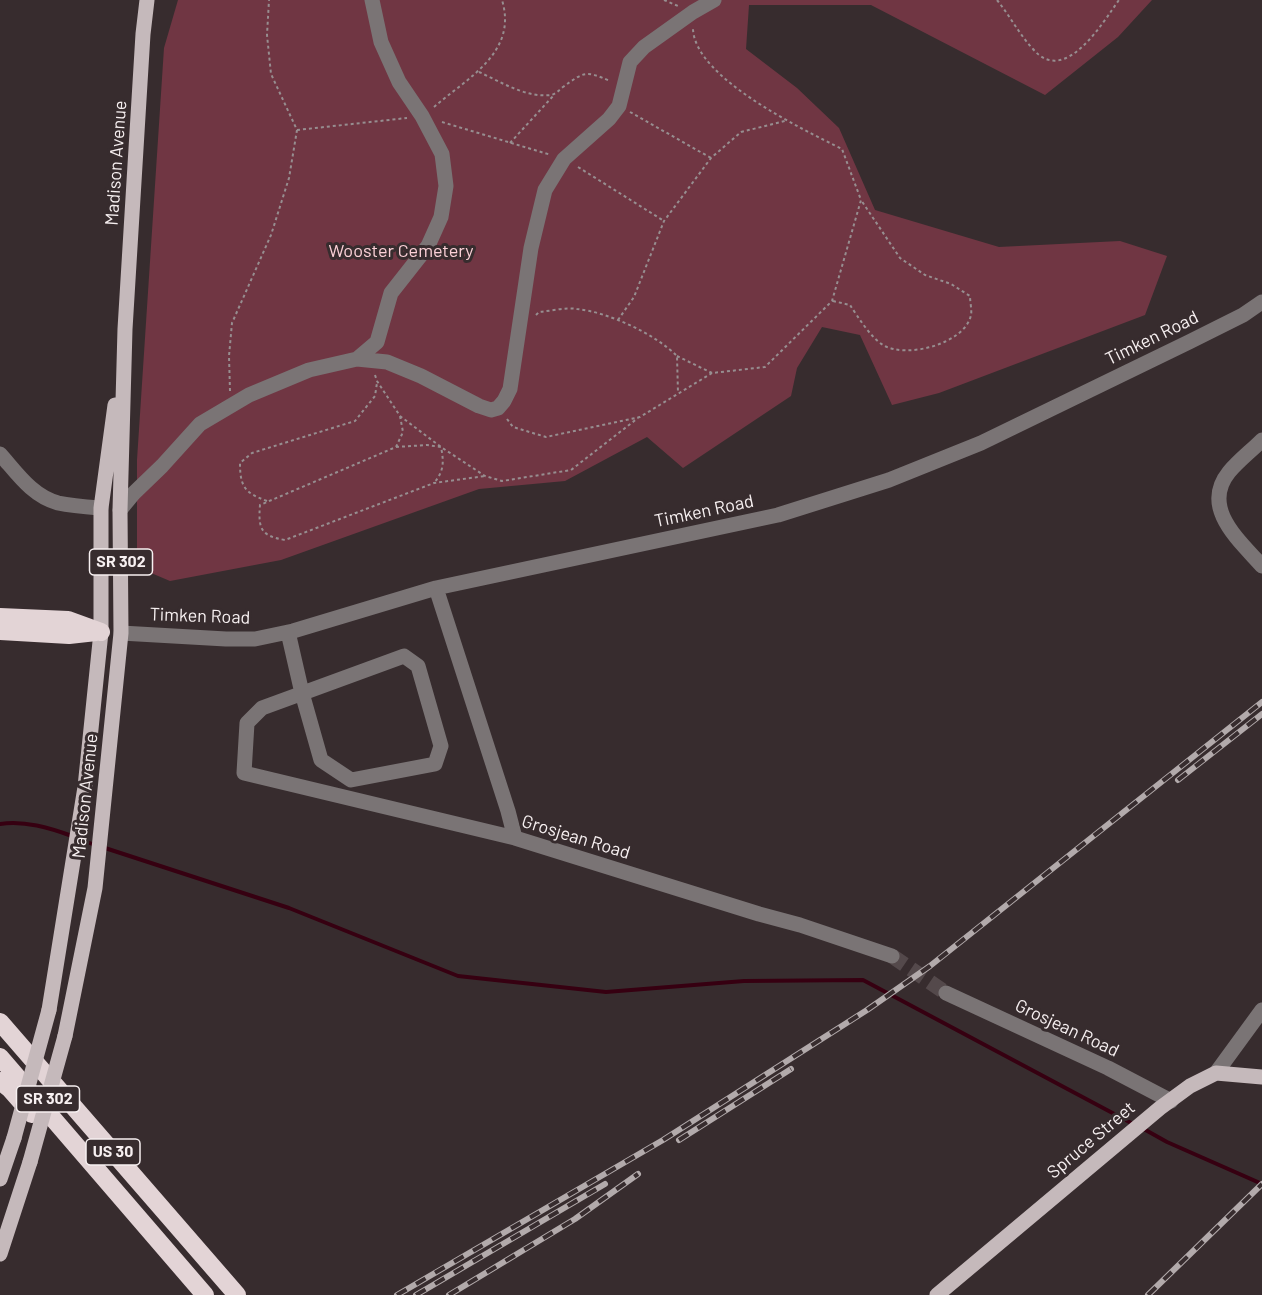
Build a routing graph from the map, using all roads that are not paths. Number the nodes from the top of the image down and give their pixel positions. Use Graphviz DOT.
graph roads {
  1 [pos="147,0"];
  2 [pos="372,0"];
  3 [pos="714,0"];
  4 [pos="1262,302"];
  5 [pos="125,329"];
  6 [pos="377,342"];
  7 [pos="364,360"];
  8 [pos="387,362"];
  9 [pos="1262,440"];
  10 [pos="0,454"];
  11 [pos="101,508"];
  12 [pos="120,510"];
  13 [pos="1262,566"];
  14 [pos="436,588"];
  15 [pos="0,616"];
  16 [pos="0,631"];
  17 [pos="101,632"];
  18 [pos="288,632"];
  19 [pos="121,633"];
  20 [pos="302,693"];
  21 [pos="515,838"];
  22 [pos="892,956"];
  23 [pos="946,993"];
  24 [pos="1262,1010"];
  25 [pos="0,1022"];
  26 [pos="0,1057"];
  27 [pos="1216,1074"];
  28 [pos="1262,1077"];
  29 [pos="0,1081"];
  30 [pos="1165,1105"];
  31 [pos="0,1179"];
  32 [pos="0,1254"];
  33 [pos="231,1289"];
  34 [pos="190,1295"];
  35 [pos="205,1295"];
  36 [pos="937,1295"];
  1 -- 5 [label="main road, Madison Avenue / SR 302"];
  2 -- 6 [label="street"];
  3 -- 8 [label="street"];
  4 -- 14 [label="street, Timken Road"];
  5 -- 11 [label="main road, Madison Avenue / SR 302"];
  5 -- 12 [label="main road, Madison Avenue / SR 302"];
  6 -- 7 [label="street"];
  6 -- 8 [label="street"];
  7 -- 8 [label="street"];
  7 -- 12 [label="street"];
  9 -- 13 [label="street"];
  10 -- 11 [label="street"];
  11 -- 17 [label="main road, Madison Avenue / SR 302"];
  12 -- 19 [label="main road, Madison Avenue / SR 302"];
  14 -- 18 [label="street, Timken Road"];
  14 -- 21 [label="street"];
  15 -- 17 [label="highway"];
  16 -- 17 [label="highway"];
  17 -- 19 [label="main road"];
  17 -- 31 [label="main road, Madison Avenue / SR 302, bridge"];
  18 -- 19 [label="street, Timken Road"];
  18 -- 20 [label="street"];
  19 -- 32 [label="main road, Madison Avenue / SR 302, bridge"];
  20 -- 20 [label="street"];
  20 -- 21 [label="street, Grosjean Road"];
  21 -- 22 [label="street, Grosjean Road"];
  23 -- 30 [label="street, Grosjean Road"];
  24 -- 27 [label="street, Spruce Street"];
  25 -- 33 [label="highway, US 30"];
  26 -- 35 [label="highway, US 30"];
  27 -- 28 [label="main road"];
  27 -- 30 [label="main road, Spruce Street"];
  29 -- 34 [label="highway"];
  30 -- 36 [label="main road, Spruce Street"];
}
